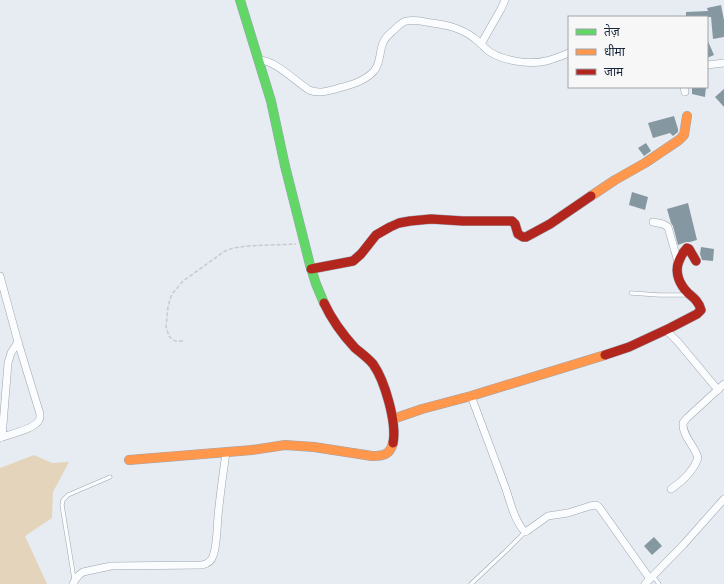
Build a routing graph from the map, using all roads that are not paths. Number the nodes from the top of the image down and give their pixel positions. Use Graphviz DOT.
graph roads {
  1 [pos="240,0"];
  2 [pos="505,0"];
  3 [pos="481,44"];
  4 [pos="568,53"];
  5 [pos="260,60"];
  6 [pos="724,63"];
  7 [pos="708,65"];
  8 [pos="687,116"];
  9 [pos="652,222"];
  10 [pos="696,261"];
  11 [pos="678,262"];
  12 [pos="311,269"];
  13 [pos="0,276"];
  14 [pos="631,293"];
  15 [pos="690,295"];
  16 [pos="666,330"];
  17 [pos="18,342"];
  18 [pos="724,384"];
  19 [pos="718,390"];
  20 [pos="471,396"];
  21 [pos="393,418"];
  22 [pos="1,437"];
  23 [pos="226,452"];
  24 [pos="129,460"];
  25 [pos="110,477"];
  26 [pos="671,489"];
  27 [pos="724,499"];
  28 [pos="526,532"];
  29 [pos="648,581"];
  30 [pos="74,582"];
  31 [pos="471,584"];
  32 [pos="659,584"];
  1 -- 5 [label="street"];
  2 -- 3 [label="street"];
  3 -- 4 [label="street"];
  3 -- 5 [label="street"];
  5 -- 12 [label="street"];
  6 -- 7 [label="street"];
  8 -- 12 [label="street"];
  9 -- 11 [label="street"];
  10 -- 11 [label="street"];
  11 -- 15 [label="street"];
  12 -- 21 [label="street"];
  13 -- 17 [label="street"];
  14 -- 15 [label="lane"];
  15 -- 16 [label="street"];
  16 -- 19 [label="street"];
  16 -- 20 [label="street"];
  17 -- 22 [label="street"];
  17 -- 22 [label="street"];
  18 -- 19 [label="street"];
  19 -- 26 [label="street"];
  20 -- 21 [label="street"];
  20 -- 28 [label="street"];
  21 -- 23 [label="street"];
  23 -- 24 [label="street"];
  23 -- 30 [label="street"];
  25 -- 30 [label="lane"];
  27 -- 29 [label="street"];
  28 -- 29 [label="street"];
  28 -- 31 [label="lane"];
  29 -- 32 [label="lane"];
}
